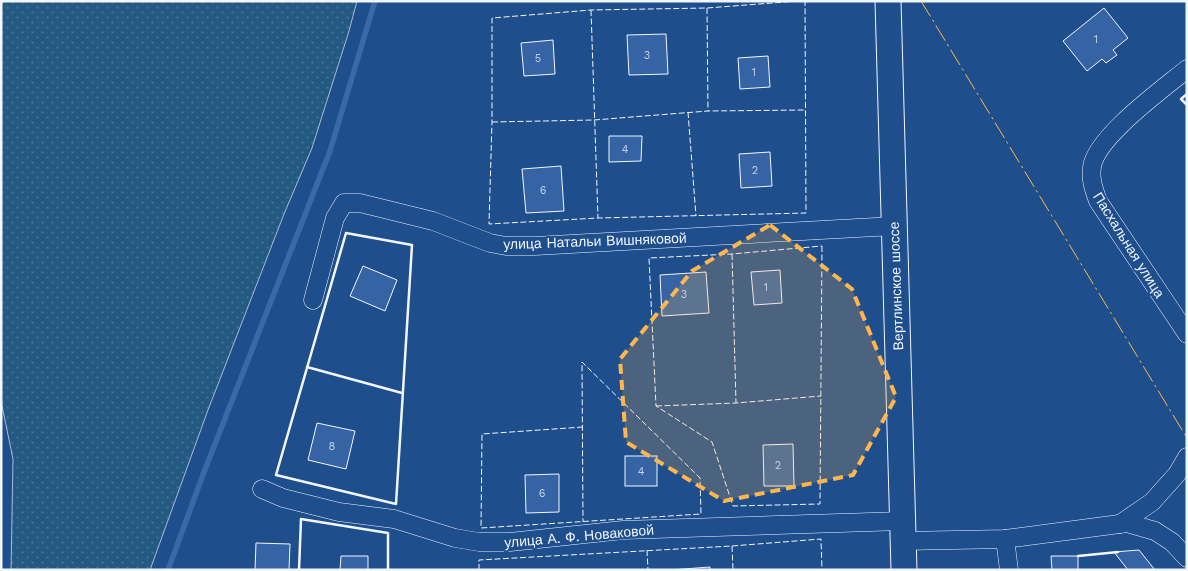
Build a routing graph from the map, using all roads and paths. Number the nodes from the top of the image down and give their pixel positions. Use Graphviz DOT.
graph roads {
  1 [pos="888,1"];
  2 [pos="1187,70"];
  3 [pos="894,226"];
  4 [pos="314,300"];
  5 [pos="1187,334"];
  6 [pos="1187,457"];
  7 [pos="262,489"];
  8 [pos="1120,524"];
  9 [pos="903,531"];
  10 [pos="1005,539"];
  11 [pos="1187,558"];
  12 [pos="904,570"];
  13 [pos="1009,570"];
  1 -- 3 [label="main road, Вертлинское шоссе"];
  2 -- 5 [label="street, Пасхальная улица"];
  3 -- 4 [label="street, улица Натальи Вишняковой"];
  3 -- 9 [label="main road, Вертлинское шоссе"];
  6 -- 8 [label="street"];
  7 -- 9 [label="street, улица А. Ф. Новаковой"];
  8 -- 10 [label="street, улица А. Ф. Новаковой"];
  8 -- 11 [label="street"];
  9 -- 10 [label="street, улица А. Ф. Новаковой"];
  9 -- 12 [label="main road, Вертлинское шоссе"];
  10 -- 13 [label="street"];
}
